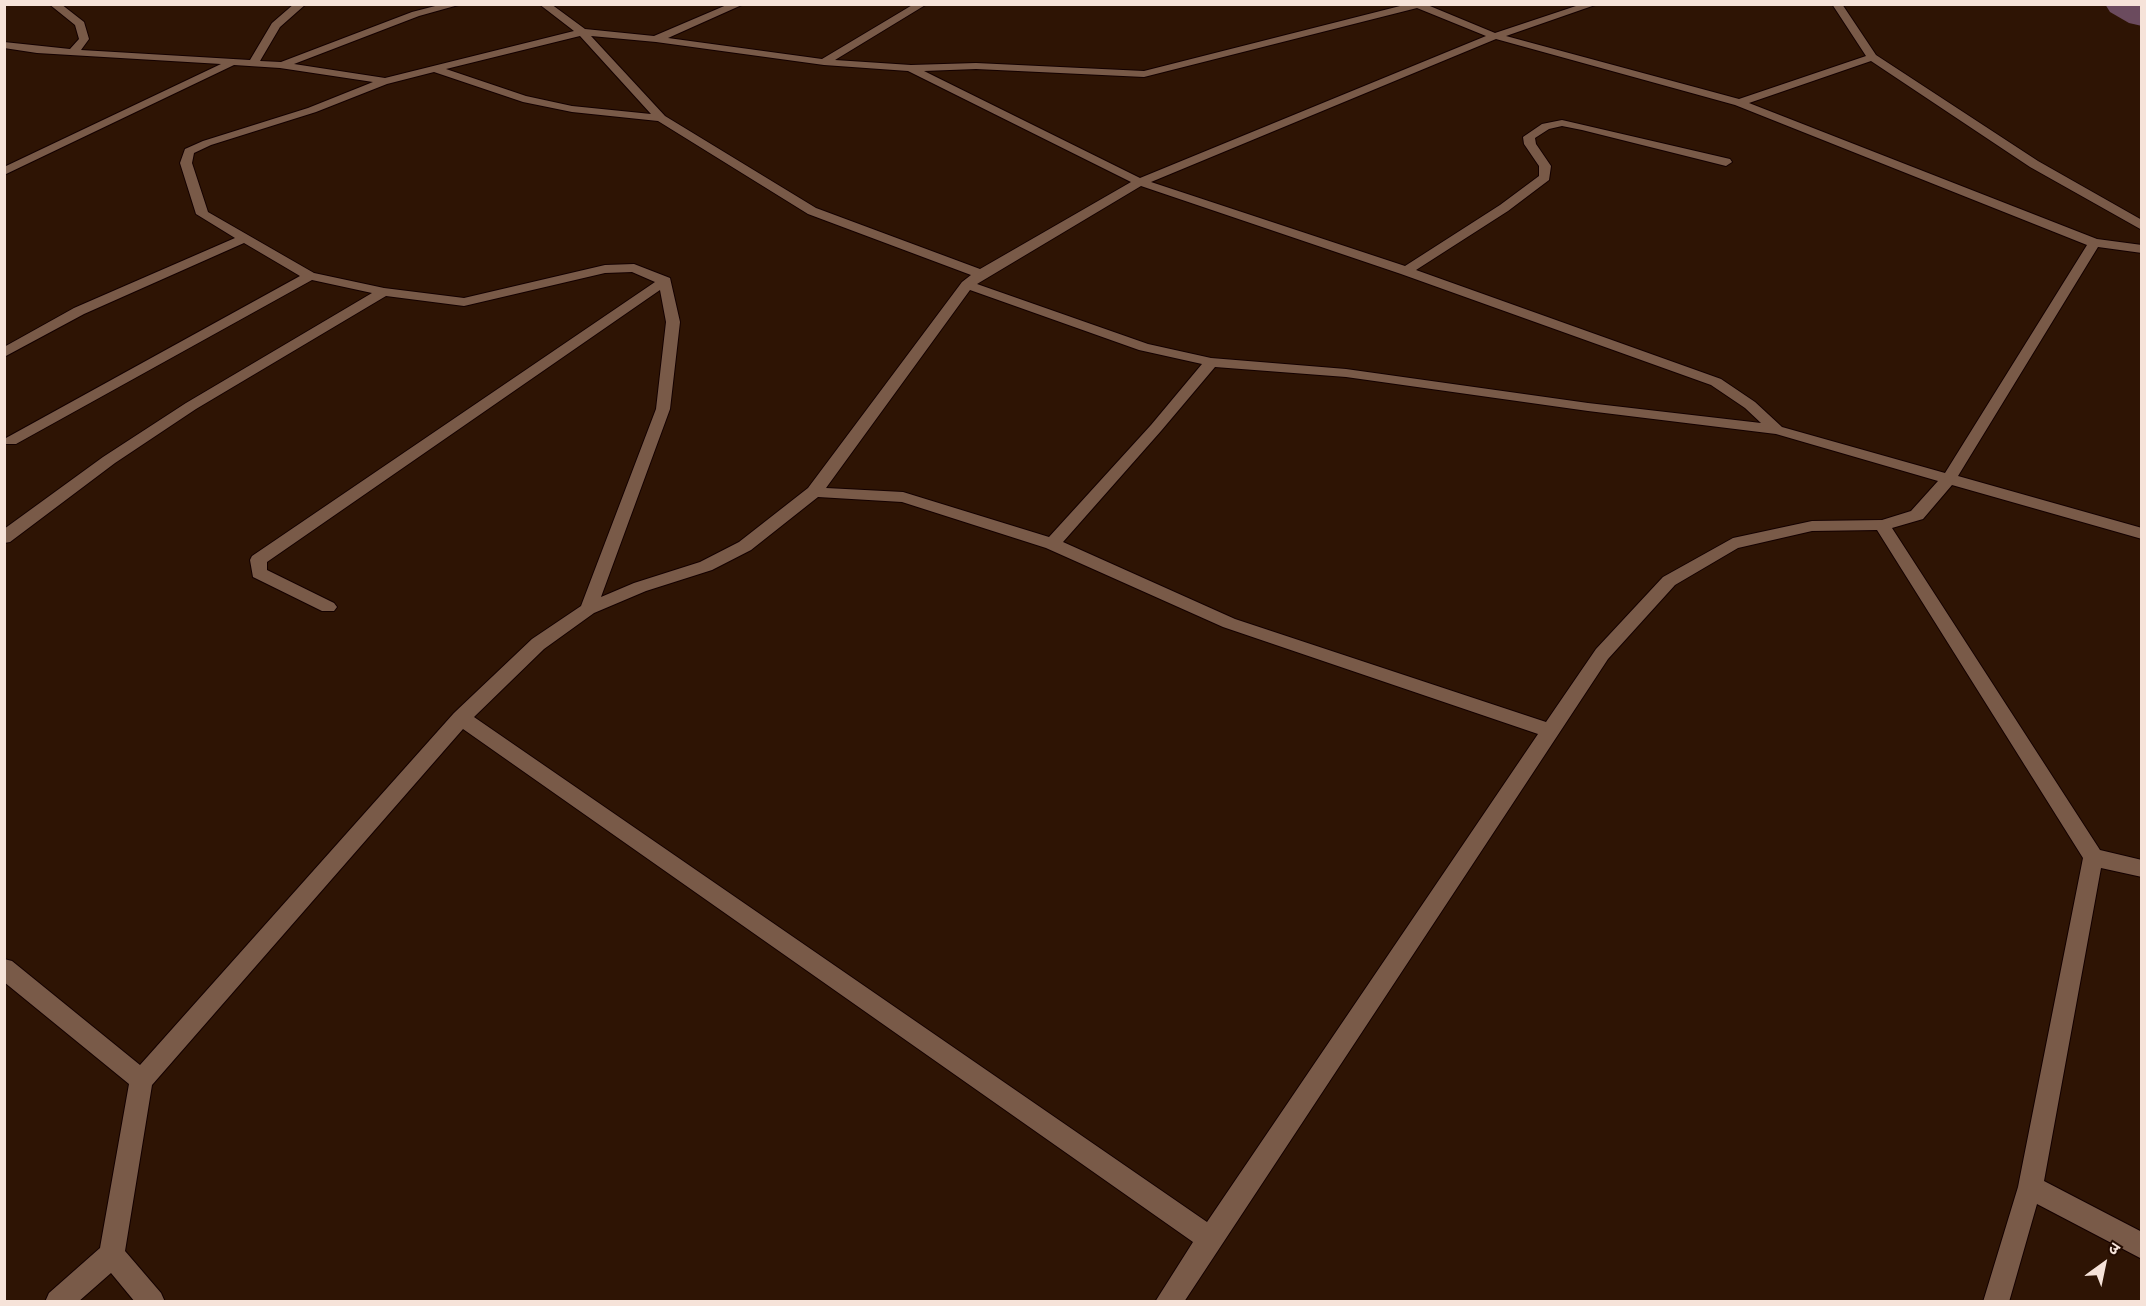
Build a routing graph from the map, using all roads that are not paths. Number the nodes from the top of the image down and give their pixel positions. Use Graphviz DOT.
graph roads {
  1 [pos="54,4"];
  2 [pos="301,4"];
  3 [pos="457,4"];
  4 [pos="544,4"];
  5 [pos="739,4"];
  6 [pos="922,4"];
  7 [pos="1593,4"];
  8 [pos="1837,4"];
  9 [pos="1418,5"];
  10 [pos="582,32"];
  11 [pos="1495,36"];
  12 [pos="656,39"];
  13 [pos="6,46"];
  14 [pos="73,52"];
  15 [pos="1872,57"];
  16 [pos="824,62"];
  17 [pos="233,63"];
  18 [pos="253,64"];
  19 [pos="280,65"];
  20 [pos="911,68"];
  21 [pos="435,69"];
  22 [pos="385,81"];
  23 [pos="1739,103"];
  24 [pos="661,118"];
  25 [pos="1726,162"];
  26 [pos="4,171"];
  27 [pos="1140,182"];
  28 [pos="2142,226"];
  29 [pos="243,239"];
  30 [pos="2094,243"];
  31 [pos="2142,249"];
  32 [pos="1406,271"];
  33 [pos="981,274"];
  34 [pos="310,276"];
  35 [pos="665,281"];
  36 [pos="968,285"];
  37 [pos="384,292"];
  38 [pos="4,353"];
  39 [pos="1211,362"];
  40 [pos="1777,430"];
  41 [pos="11,441"];
  42 [pos="1948,480"];
  43 [pos="814,492"];
  44 [pos="1882,525"];
  45 [pos="2142,534"];
  46 [pos="4,538"];
  47 [pos="1052,544"];
  48 [pos="328,607"];
  49 [pos="588,609"];
  50 [pos="461,718"];
  51 [pos="1551,731"];
  52 [pos="2092,857"];
  53 [pos="2142,869"];
  54 [pos="4,968"];
  55 [pos="141,1080"];
  56 [pos="2030,1187"];
  57 [pos="1209,1238"];
  58 [pos="2142,1246"];
  59 [pos="112,1255"];
  60 [pos="58,1302"];
  61 [pos="152,1302"];
  62 [pos="1168,1302"];
  63 [pos="1996,1302"];
  1 -- 14 [label="street"];
  2 -- 18 [label="street"];
  3 -- 19 [label="street"];
  4 -- 10 [label="street"];
  5 -- 12 [label="street"];
  6 -- 16 [label="street"];
  7 -- 11 [label="street"];
  8 -- 15 [label="street"];
  9 -- 11 [label="street"];
  9 -- 20 [label="street"];
  10 -- 12 [label="street"];
  10 -- 21 [label="street"];
  10 -- 24 [label="street"];
  11 -- 23 [label="street"];
  11 -- 27 [label="street"];
  12 -- 16 [label="street"];
  13 -- 14 [label="street"];
  14 -- 17 [label="street"];
  15 -- 23 [label="street"];
  15 -- 28 [label="street"];
  16 -- 20 [label="street"];
  17 -- 18 [label="street"];
  17 -- 26 [label="street"];
  18 -- 19 [label="street"];
  19 -- 22 [label="street"];
  20 -- 27 [label="street"];
  21 -- 22 [label="street"];
  21 -- 24 [label="street"];
  22 -- 29 [label="street"];
  23 -- 30 [label="street"];
  24 -- 33 [label="street"];
  25 -- 32 [label="street"];
  27 -- 32 [label="street"];
  27 -- 33 [label="street"];
  29 -- 34 [label="street"];
  29 -- 38 [label="street"];
  30 -- 31 [label="street"];
  30 -- 42 [label="street"];
  32 -- 40 [label="street"];
  33 -- 36 [label="street"];
  34 -- 37 [label="street"];
  34 -- 41 [label="street"];
  35 -- 37 [label="street"];
  35 -- 48 [label="street"];
  35 -- 49 [label="street"];
  36 -- 39 [label="street"];
  36 -- 43 [label="street"];
  37 -- 46 [label="street"];
  39 -- 40 [label="street"];
  39 -- 47 [label="street"];
  40 -- 42 [label="street"];
  42 -- 44 [label="street"];
  42 -- 45 [label="street"];
  43 -- 47 [label="street"];
  43 -- 49 [label="street"];
  44 -- 51 [label="street"];
  44 -- 52 [label="street"];
  47 -- 51 [label="street"];
  49 -- 50 [label="street"];
  50 -- 55 [label="street"];
  50 -- 57 [label="street"];
  51 -- 57 [label="street"];
  52 -- 53 [label="street"];
  52 -- 56 [label="street"];
  54 -- 55 [label="street"];
  55 -- 59 [label="street"];
  56 -- 58 [label="street"];
  56 -- 63 [label="street"];
  57 -- 62 [label="street"];
  59 -- 60 [label="street"];
  59 -- 61 [label="street"];
}
